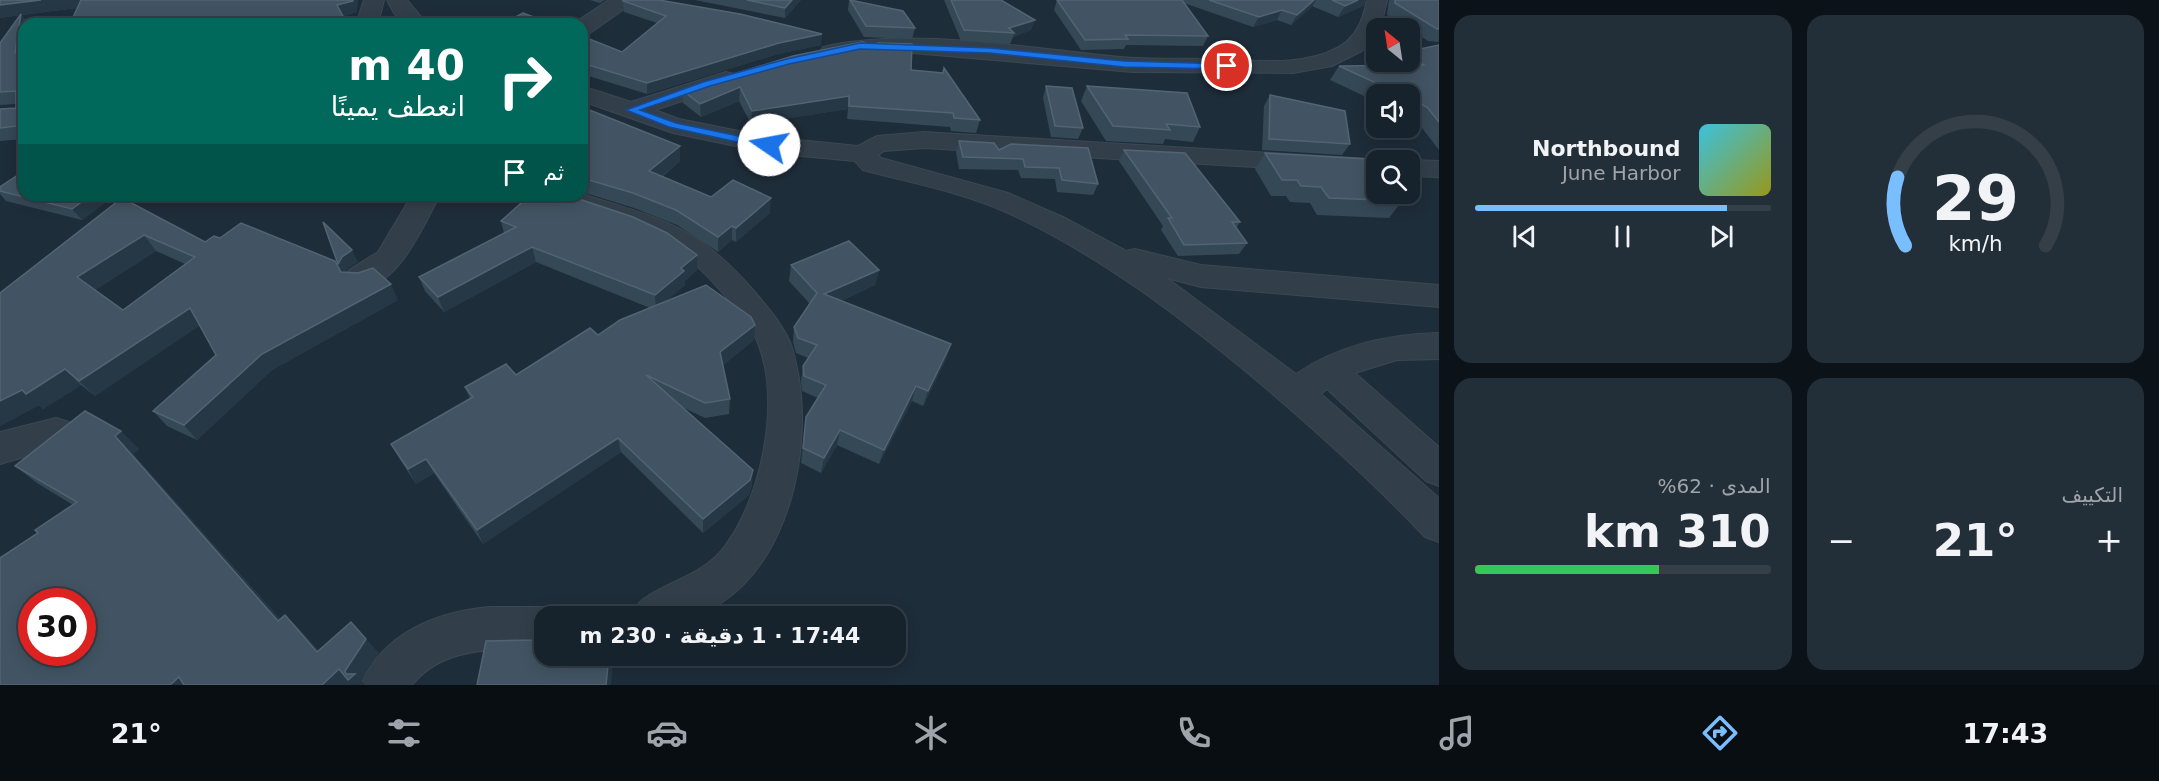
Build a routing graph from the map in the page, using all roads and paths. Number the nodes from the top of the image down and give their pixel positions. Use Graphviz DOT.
graph roads {
  1 [pos="374,0"];
  2 [pos="398,0"];
  3 [pos="627,0"];
  4 [pos="1377,0"];
  5 [pos="369,18"];
  6 [pos="410,18"];
  7 [pos="588,24"];
  8 [pos="817,35"];
  9 [pos="860,46"];
  10 [pos="808,57"];
  11 [pos="1366,57"];
  12 [pos="1310,63"];
  13 [pos="741,74"];
  14 [pos="588,95"];
  15 [pos="631,110"];
  16 [pos="863,154"];
  17 [pos="1366,165"];
  18 [pos="1420,168"];
  19 [pos="1439,169"];
  20 [pos="423,201"];
  21 [pos="574,201"];
  22 [pos="1096,246"];
  23 [pos="360,278"];
  24 [pos="1439,296"];
  25 [pos="1439,346"];
  26 [pos="1328,369"];
  27 [pos="1296,393"];
  28 [pos="56,433"];
  29 [pos="0,448"];
  30 [pos="1439,470"];
  31 [pos="1439,524"];
  32 [pos="675,606"];
  33 [pos="534,629"];
  34 [pos="384,685"];
  1 -- 5 [label="street"];
  2 -- 6 [label="street"];
  3 -- 7 [label="street"];
  4 -- 12 [label="street"];
  8 -- 9 [label="street"];
  9 -- 10 [label="street"];
  9 -- 12 [label="street"];
  11 -- 12 [label="street"];
  13 -- 15 [label="street"];
  14 -- 15 [label="street"];
  15 -- 16 [label="street"];
  16 -- 17 [label="street"];
  16 -- 22 [label="street"];
  18 -- 19 [label="street"];
  20 -- 23 [label="street"];
  21 -- 32 [label="street"];
  22 -- 24 [label="street"];
  22 -- 27 [label="street"];
  25 -- 26 [label="street"];
  26 -- 27 [label="street"];
  26 -- 30 [label="street"];
  27 -- 31 [label="street"];
  28 -- 29 [label="street"];
  33 -- 34 [label="street"];
}
